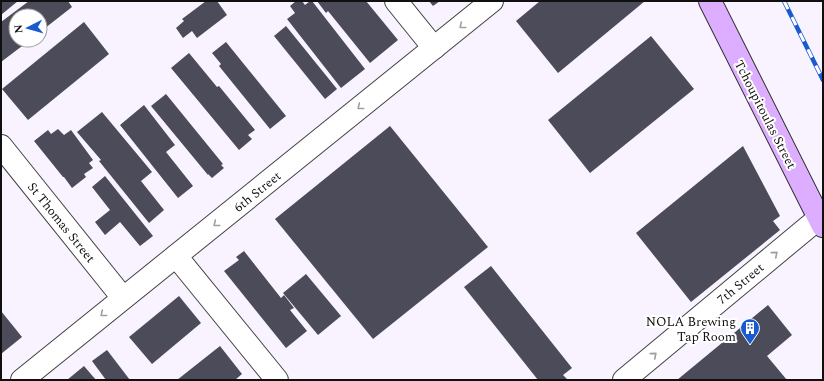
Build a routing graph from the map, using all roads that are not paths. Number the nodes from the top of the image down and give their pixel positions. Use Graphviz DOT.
graph roads {
  1 [pos="396,1"];
  2 [pos="492,1"];
  3 [pos="710,1"];
  4 [pos="434,48"];
  5 [pos="1,146"];
  6 [pos="821,222"];
  7 [pos="176,256"];
  8 [pos="123,298"];
  9 [pos="22,380"];
  10 [pos="277,380"];
  11 [pos="624,380"];
  1 -- 4 [label="street"];
  2 -- 4 [label="street, 6th Street, one-way"];
  3 -- 6 [label="street, Tchoupitoulas Street"];
  4 -- 7 [label="street, 6th Street, one-way"];
  5 -- 8 [label="street, St Thomas Street"];
  11 -- 6 [label="street, 7th Street, one-way"];
  7 -- 8 [label="street, 6th Street"];
  7 -- 10 [label="street"];
  8 -- 9 [label="street, 6th Street, one-way"];
}
